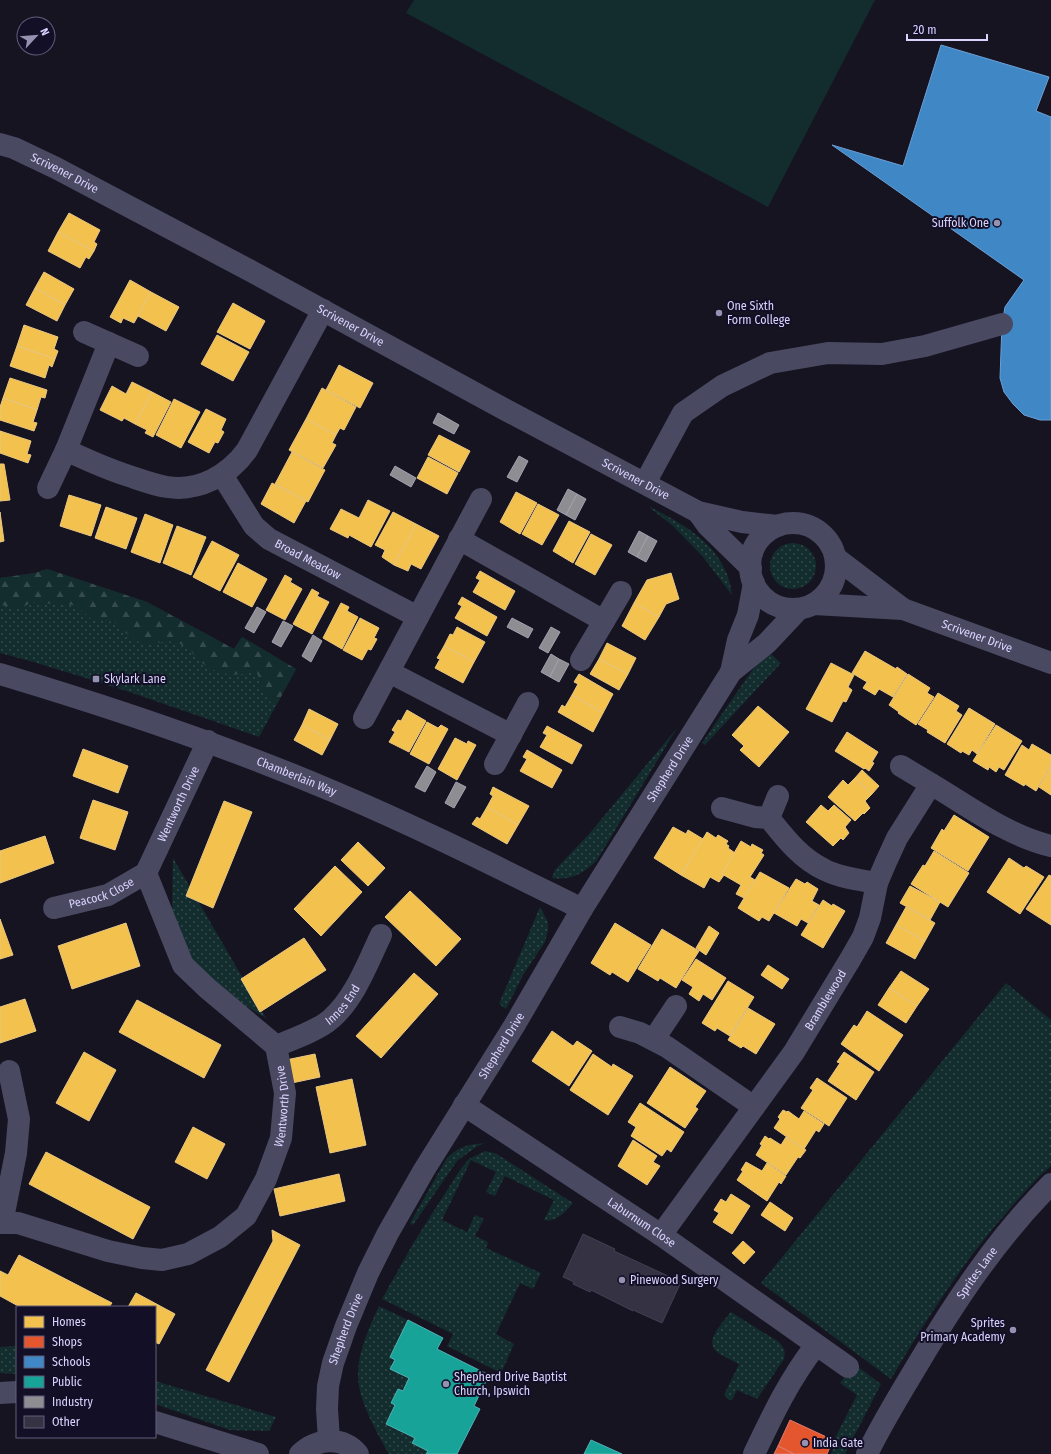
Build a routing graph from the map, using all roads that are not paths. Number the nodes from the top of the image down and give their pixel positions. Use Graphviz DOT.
graph roads {
  1 [pos="0,144"];
  2 [pos="323,310"];
  3 [pos="1002,324"];
  4 [pos="84,332"];
  5 [pos="109,343"];
  6 [pos="138,356"];
  7 [pos="66,450"];
  8 [pos="222,475"];
  9 [pos="645,483"];
  10 [pos="48,488"];
  11 [pos="481,499"];
  12 [pos="698,512"];
  13 [pos="778,526"];
  14 [pos="459,539"];
  15 [pos="836,558"];
  16 [pos="752,576"];
  17 [pos="621,592"];
  18 [pos="807,606"];
  19 [pos="903,609"];
  20 [pos="418,617"];
  21 [pos="604,621"];
  22 [pos="581,660"];
  23 [pos="1051,663"];
  24 [pos="389,672"];
  25 [pos="731,672"];
  26 [pos="0,674"];
  27 [pos="528,703"];
  28 [pos="364,718"];
  29 [pos="511,735"];
  30 [pos="208,741"];
  31 [pos="495,764"];
  32 [pos="901,766"];
  33 [pos="931,784"];
  34 [pos="778,796"];
  35 [pos="722,808"];
  36 [pos="769,818"];
  37 [pos="1051,846"];
  38 [pos="146,873"];
  39 [pos="877,883"];
  40 [pos="54,908"];
  41 [pos="582,909"];
  42 [pos="381,935"];
  43 [pos="676,1006"];
  44 [pos="620,1027"];
  45 [pos="654,1039"];
  46 [pos="276,1046"];
  47 [pos="9,1071"];
  48 [pos="464,1105"];
  49 [pos="754,1107"];
  50 [pos="1051,1184"];
  51 [pos="1,1223"];
  52 [pos="661,1235"];
  53 [pos="816,1345"];
  54 [pos="848,1367"];
  55 [pos="16,1392"];
  56 [pos="0,1393"];
  57 [pos="156,1422"];
  58 [pos="329,1440"];
  59 [pos="258,1454"];
  60 [pos="300,1454"];
  61 [pos="358,1454"];
  62 [pos="754,1454"];
  63 [pos="867,1454"];
  1 -- 2 [label="street, Scrivener Drive"];
  2 -- 8 [label="street"];
  2 -- 9 [label="street, Scrivener Drive"];
  3 -- 9 [label="street"];
  4 -- 5 [label="street"];
  5 -- 6 [label="street"];
  5 -- 7 [label="street"];
  7 -- 8 [label="street"];
  7 -- 10 [label="street"];
  8 -- 20 [label="street, Broad Meadow"];
  9 -- 12 [label="street, Scrivener Drive"];
  11 -- 14 [label="street"];
  12 -- 13 [label="street, Scrivener Drive"];
  12 -- 16 [label="street, Scrivener Drive"];
  13 -- 15 [label="street"];
  13 -- 16 [label="street"];
  14 -- 20 [label="street"];
  14 -- 21 [label="street"];
  15 -- 18 [label="street"];
  15 -- 19 [label="street, Scrivener Drive"];
  16 -- 18 [label="street"];
  16 -- 25 [label="street, Shepherd Drive"];
  17 -- 21 [label="street"];
  18 -- 19 [label="street, Scrivener Drive"];
  18 -- 25 [label="street, Shepherd Drive"];
  19 -- 23 [label="street, Scrivener Drive"];
  20 -- 24 [label="street"];
  21 -- 22 [label="street"];
  24 -- 28 [label="street"];
  24 -- 29 [label="street"];
  25 -- 41 [label="street, Shepherd Drive"];
  26 -- 30 [label="street, Chamberlain Way"];
  27 -- 29 [label="street"];
  29 -- 31 [label="street"];
  30 -- 38 [label="street, Wentworth Drive"];
  30 -- 41 [label="street, Chamberlain Way"];
  32 -- 33 [label="street"];
  33 -- 37 [label="street"];
  33 -- 39 [label="street, Bramblewood"];
  34 -- 36 [label="street"];
  35 -- 36 [label="street"];
  36 -- 39 [label="street"];
  38 -- 40 [label="street, Peacock Close"];
  38 -- 46 [label="street"];
  39 -- 49 [label="street, Bramblewood"];
  41 -- 48 [label="street, Shepherd Drive"];
  42 -- 46 [label="street, Innes End"];
  43 -- 45 [label="street"];
  44 -- 45 [label="street"];
  45 -- 49 [label="street"];
  46 -- 51 [label="street, Wentworth Drive"];
  47 -- 51 [label="street"];
  48 -- 52 [label="street, Laburnum Close"];
  48 -- 58 [label="street, Shepherd Drive"];
  49 -- 52 [label="street, Bramblewood"];
  50 -- 63 [label="street, Sprites Lane"];
  52 -- 53 [label="street, Laburnum Close"];
  53 -- 54 [label="street, Laburnum Close"];
  53 -- 62 [label="street"];
  55 -- 56 [label="street"];
  57 -- 59 [label="street"];
  58 -- 60 [label="street"];
  58 -- 61 [label="street"];
}
